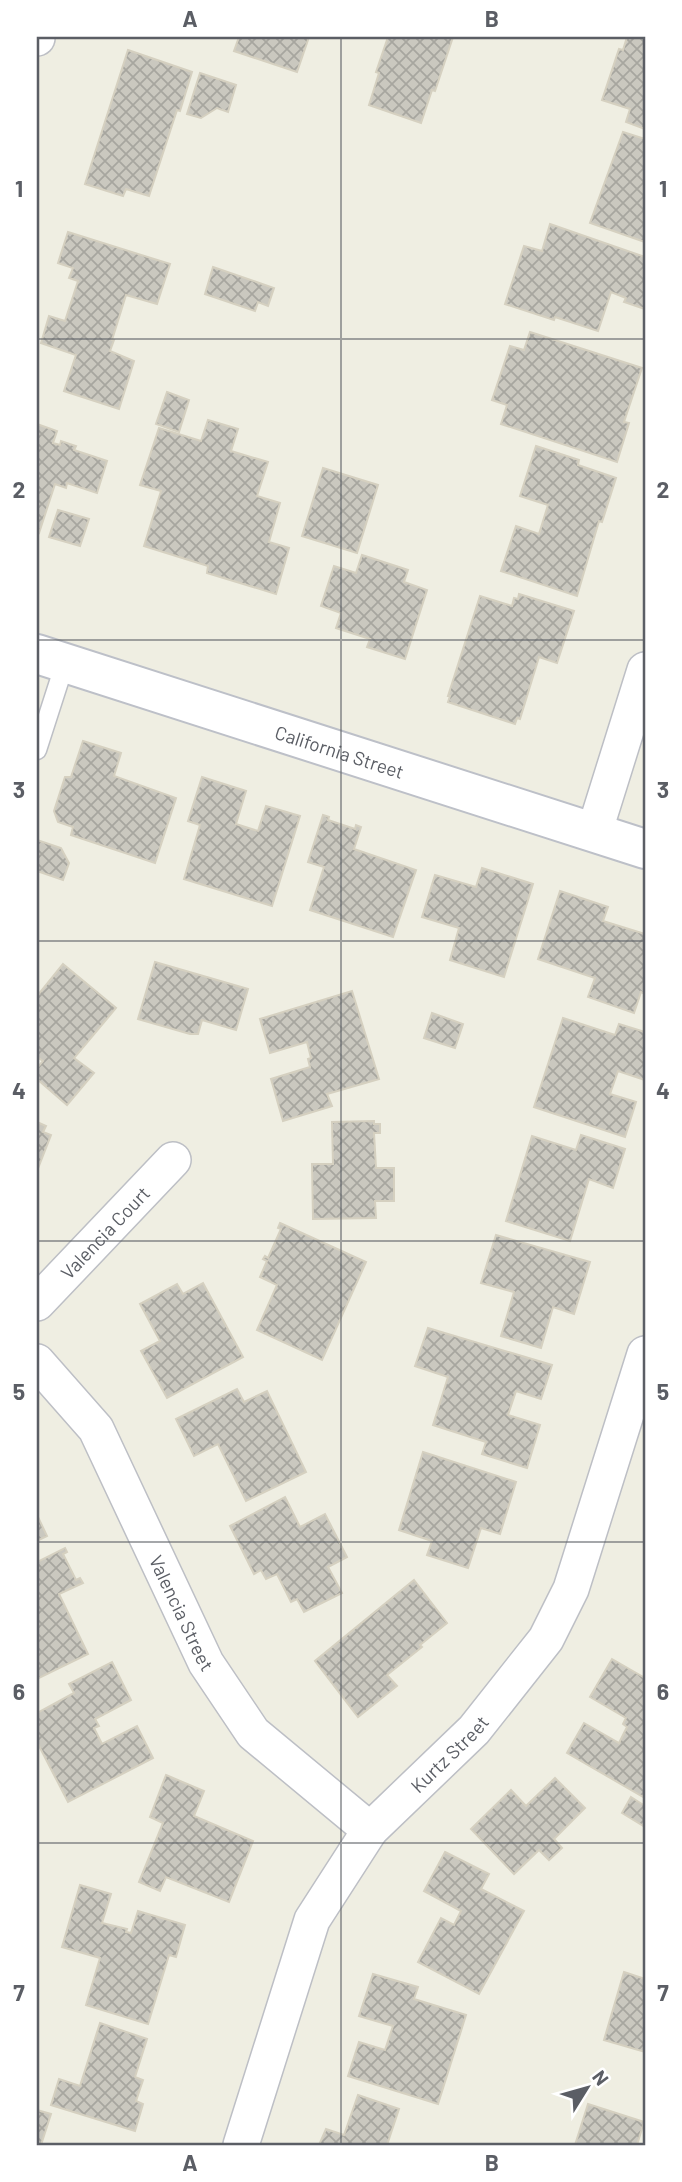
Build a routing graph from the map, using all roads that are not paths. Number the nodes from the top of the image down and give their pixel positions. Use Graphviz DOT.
graph roads {
  1 [pos="51,658"];
  2 [pos="645,670"];
  3 [pos="37,750"];
  4 [pos="594,833"];
  5 [pos="645,849"];
  6 [pos="173,1160"];
  7 [pos="37,1303"];
  8 [pos="645,1354"];
  9 [pos="37,1362"];
  10 [pos="370,1830"];
  11 [pos="241,2145"];
  1 -- 3 [label="lane"];
  1 -- 4 [label="main road, California Street"];
  2 -- 4 [label="street"];
  4 -- 5 [label="main road, California Street"];
  6 -- 7 [label="street, Valencia Court"];
  8 -- 10 [label="street, Kurtz Street"];
  9 -- 10 [label="street, Valencia Street"];
  10 -- 11 [label="street, Kurtz Street"];
}
